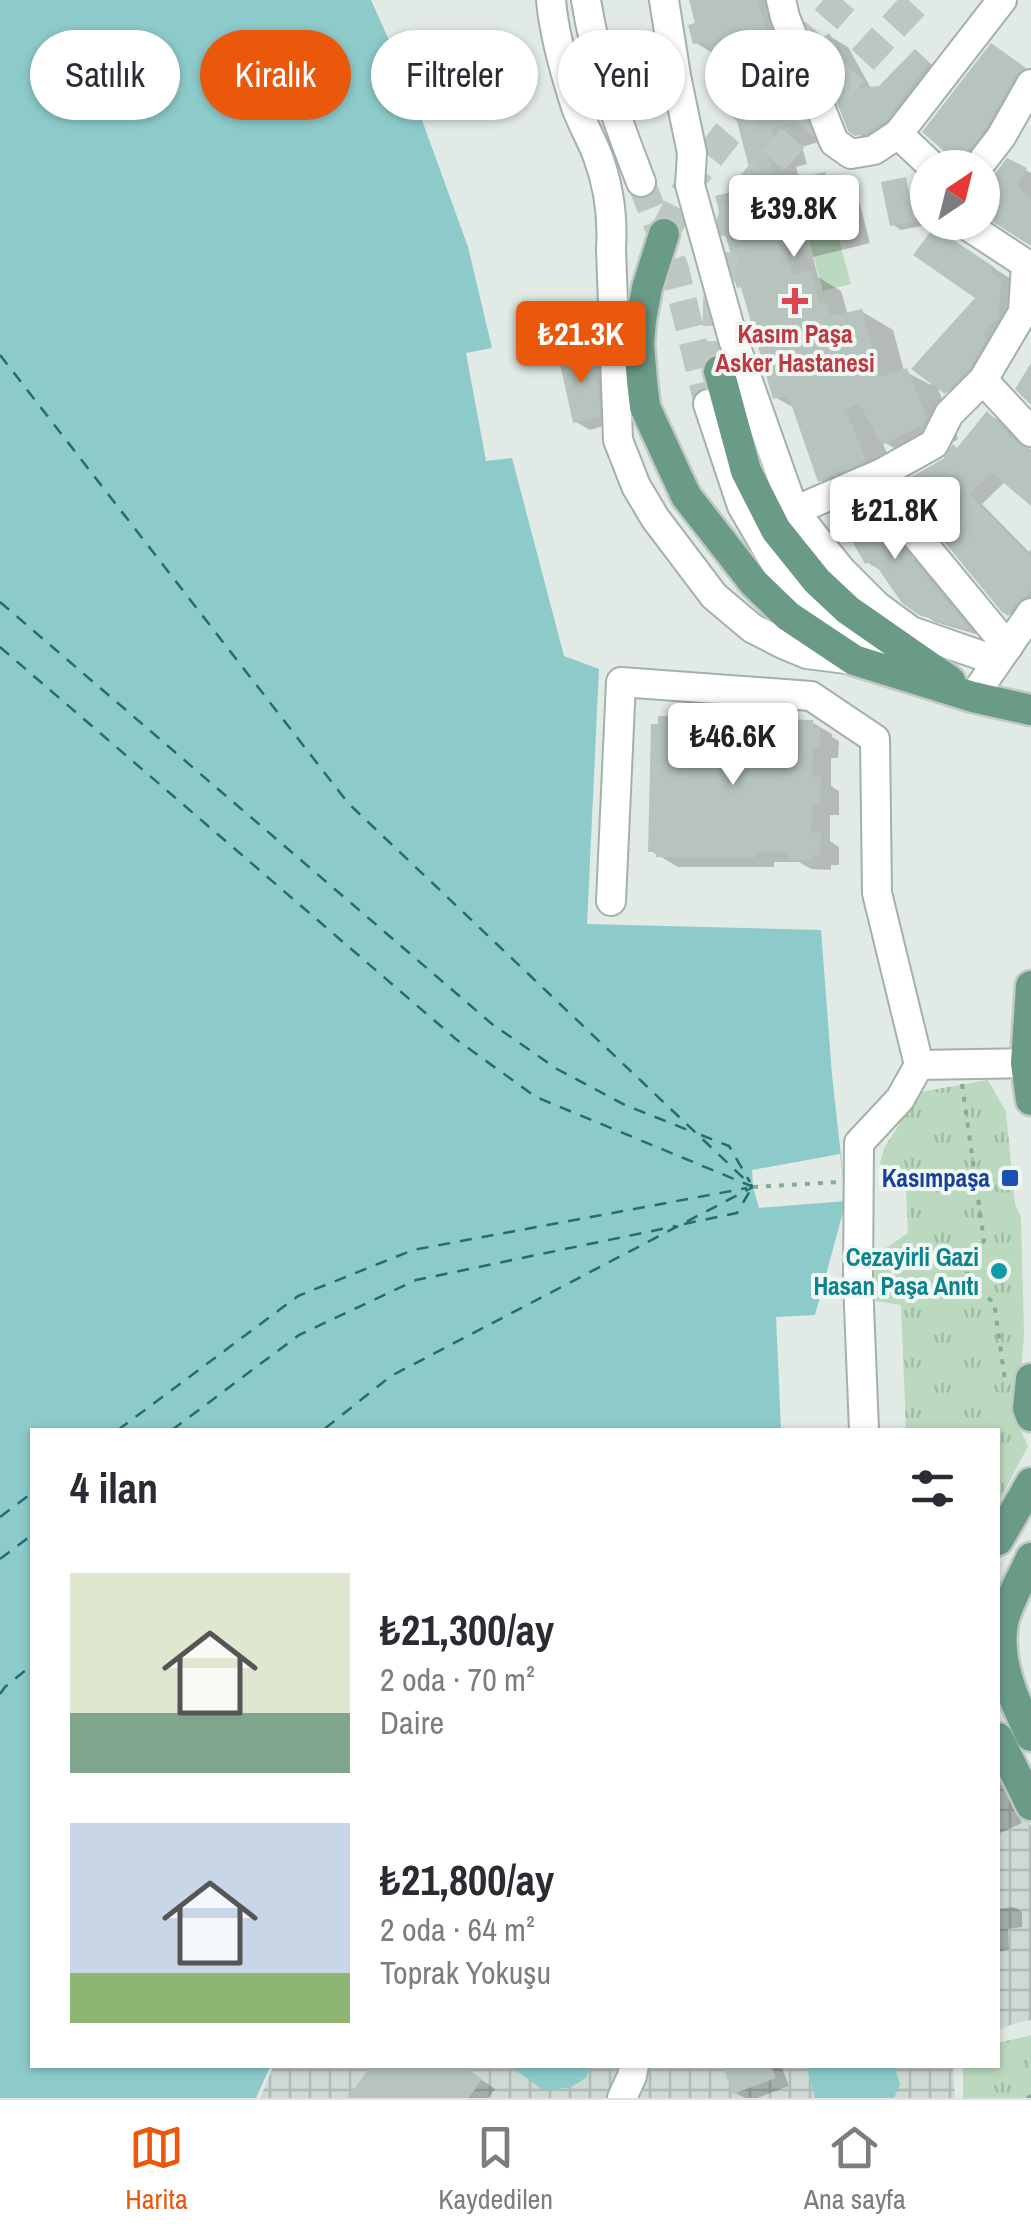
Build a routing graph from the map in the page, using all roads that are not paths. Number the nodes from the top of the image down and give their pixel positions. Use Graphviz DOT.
graph roads {
  1 [pos="550,0"];
  2 [pos="586,0"];
  3 [pos="664,0"];
  4 [pos="781,0"];
  5 [pos="1002,0"];
  6 [pos="1031,84"];
  7 [pos="898,134"];
  8 [pos="915,150"];
  9 [pos="991,150"];
  10 [pos="640,182"];
  11 [pos="664,234"];
  12 [pos="994,240"];
  13 [pos="1029,260"];
  14 [pos="719,370"];
  15 [pos="983,380"];
  16 [pos="708,404"];
  17 [pos="1031,432"];
  18 [pos="882,474"];
  19 [pos="794,511"];
  20 [pos="1031,613"];
  21 [pos="1002,654"];
  22 [pos="854,660"];
  23 [pos="940,674"];
  24 [pos="973,697"];
  25 [pos="1028,715"];
  26 [pos="611,901"];
  27 [pos="1031,986"];
  28 [pos="1026,1063"];
  29 [pos="919,1065"];
  30 [pos="1031,1100"];
  31 [pos="864,1428"];
  32 [pos="1031,1483"];
  33 [pos="1011,1522"];
  34 [pos="1031,1558"];
  35 [pos="1031,1602"];
  36 [pos="1003,1622"];
  37 [pos="1031,1736"];
  38 [pos="1000,1742"];
  39 [pos="1031,1805"];
  40 [pos="633,2068"];
  41 [pos="622,2098"];
  1 -- 22 [label="street"];
  2 -- 10 [label="street"];
  3 -- 19 [label="street"];
  4 -- 7 [label="street"];
  5 -- 7 [label="street"];
  6 -- 9 [label="street"];
  7 -- 8 [label="street"];
  11 -- 22 [label="main road"];
  12 -- 13 [label="street"];
  13 -- 15 [label="street"];
  14 -- 23 [label="main road"];
  15 -- 17 [label="street"];
  15 -- 18 [label="street"];
  16 -- 23 [label="street"];
  18 -- 19 [label="street"];
  18 -- 21 [label="street"];
  19 -- 21 [label="street"];
  20 -- 21 [label="street"];
  21 -- 24 [label="street"];
  22 -- 24 [label="main road"];
  23 -- 24 [label="main road"];
  24 -- 25 [label="main road"];
  26 -- 29 [label="street"];
  27 -- 28 [label="main road"];
  28 -- 29 [label="street"];
  28 -- 30 [label="main road"];
  29 -- 31 [label="street"];
  32 -- 33 [label="main road"];
  34 -- 36 [label="main road"];
  35 -- 36 [label="main road"];
  36 -- 37 [label="main road"];
  38 -- 39 [label="main road"];
  40 -- 41 [label="street"];
}
